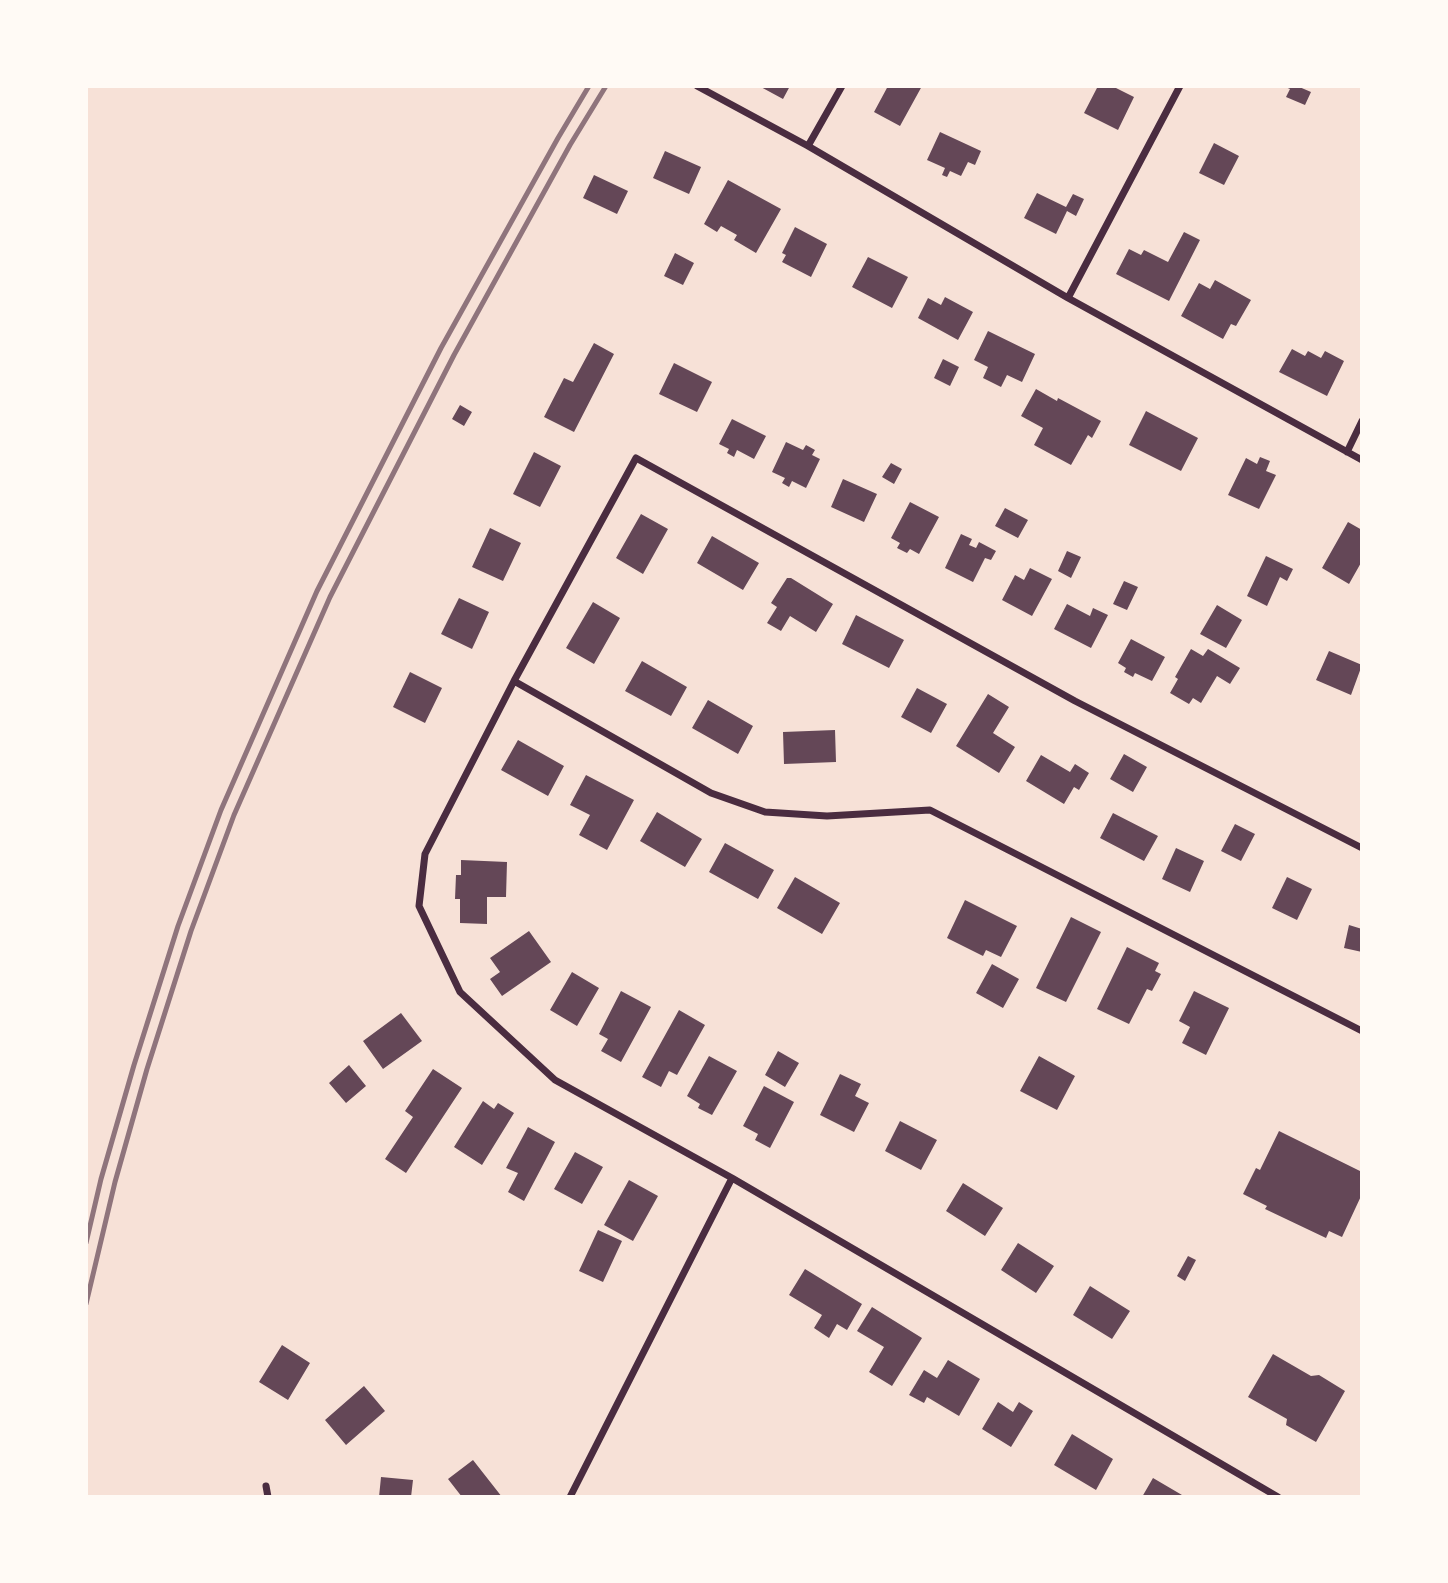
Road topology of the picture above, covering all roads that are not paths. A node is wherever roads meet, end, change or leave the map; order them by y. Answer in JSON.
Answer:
{"nodes":[{"id":1,"x":697,"y":86,"type":"edge"},
{"id":2,"x":842,"y":86,"type":"edge"},
{"id":3,"x":1180,"y":86,"type":"edge"},
{"id":4,"x":808,"y":146,"type":"junction"},
{"id":5,"x":1068,"y":298,"type":"junction"},
{"id":6,"x":1362,"y":421,"type":"edge"},
{"id":7,"x":1347,"y":452,"type":"junction"},
{"id":8,"x":1362,"y":460,"type":"edge"},
{"id":9,"x":514,"y":681,"type":"junction"},
{"id":10,"x":1362,"y":848,"type":"edge"},
{"id":11,"x":1362,"y":1031,"type":"edge"},
{"id":12,"x":732,"y":1178,"type":"junction"},
{"id":13,"x":266,"y":1486,"type":"dead end"},
{"id":14,"x":268,"y":1497,"type":"edge"},
{"id":15,"x":570,"y":1497,"type":"edge"},
{"id":16,"x":1278,"y":1497,"type":"edge"}],
"edges":[{"from":1,"to":4,"type":"street"},
{"from":2,"to":4,"type":"street"},
{"from":3,"to":5,"type":"street"},
{"from":4,"to":5,"type":"street"},
{"from":5,"to":7,"type":"street"},
{"from":6,"to":7,"type":"street"},
{"from":7,"to":8,"type":"street"},
{"from":9,"to":10,"type":"street"},
{"from":9,"to":11,"type":"street"},
{"from":9,"to":12,"type":"street"},
{"from":12,"to":15,"type":"street"},
{"from":12,"to":16,"type":"street"},
{"from":13,"to":14,"type":"street"}]}
